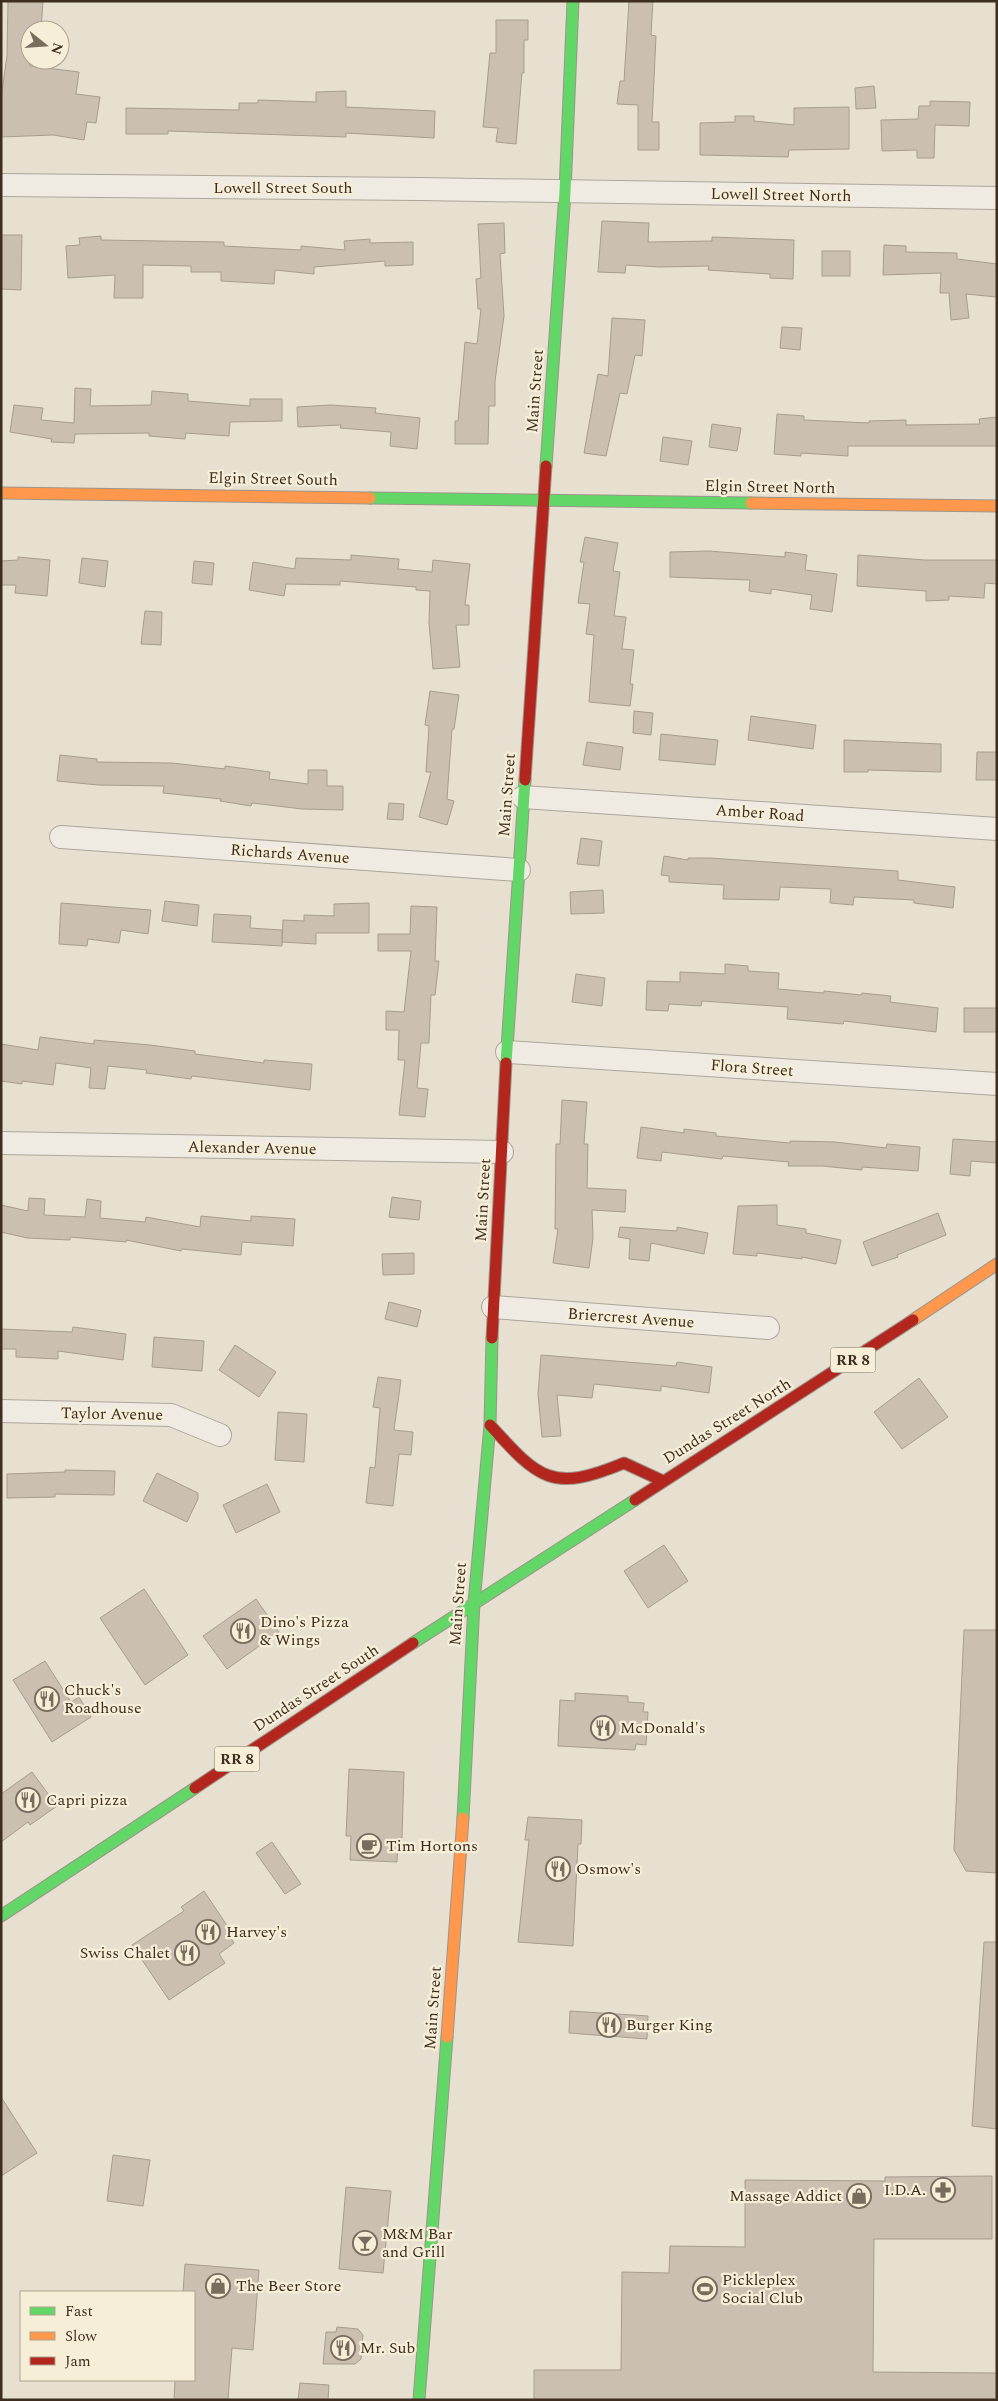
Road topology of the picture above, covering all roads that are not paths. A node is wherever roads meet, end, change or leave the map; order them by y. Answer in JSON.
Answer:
{"nodes":[{"id":1,"x":573,"y":1,"type":"edge"},
{"id":2,"x":1,"y":185,"type":"edge"},
{"id":3,"x":565,"y":192,"type":"junction"},
{"id":4,"x":997,"y":198,"type":"edge"},
{"id":5,"x":1,"y":492,"type":"edge"},
{"id":6,"x":544,"y":500,"type":"junction"},
{"id":7,"x":997,"y":506,"type":"edge"},
{"id":8,"x":523,"y":797,"type":"junction"},
{"id":9,"x":997,"y":829,"type":"edge"},
{"id":10,"x":61,"y":838,"type":"dead end"},
{"id":11,"x":519,"y":870,"type":"junction"},
{"id":12,"x":507,"y":1052,"type":"junction"},
{"id":13,"x":997,"y":1084,"type":"edge"},
{"id":14,"x":1,"y":1143,"type":"edge"},
{"id":15,"x":502,"y":1152,"type":"junction"},
{"id":16,"x":997,"y":1264,"type":"edge"},
{"id":17,"x":493,"y":1307,"type":"junction"},
{"id":18,"x":768,"y":1328,"type":"dead end"},
{"id":19,"x":1,"y":1411,"type":"edge"},
{"id":20,"x":490,"y":1425,"type":"junction"},
{"id":21,"x":220,"y":1435,"type":"dead end"},
{"id":22,"x":663,"y":1481,"type":"junction"},
{"id":23,"x":474,"y":1603,"type":"junction"},
{"id":24,"x":1,"y":1916,"type":"edge"},
{"id":25,"x":419,"y":2400,"type":"edge"}],
"edges":[{"from":1,"to":3,"type":"main road","name":"Main Street"},
{"from":2,"to":3,"type":"street","name":"Lowell Street South"},
{"from":3,"to":4,"type":"street","name":"Lowell Street North"},
{"from":3,"to":6,"type":"main road","name":"Main Street"},
{"from":5,"to":6,"type":"main road","name":"Elgin Street South"},
{"from":6,"to":7,"type":"main road","name":"Elgin Street North"},
{"from":6,"to":8,"type":"main road","name":"Main Street"},
{"from":8,"to":9,"type":"street","name":"Amber Road"},
{"from":8,"to":11,"type":"main road","name":"Main Street"},
{"from":10,"to":11,"type":"street","name":"Richards Avenue"},
{"from":11,"to":12,"type":"main road","name":"Main Street"},
{"from":12,"to":13,"type":"street","name":"Flora Street"},
{"from":12,"to":15,"type":"main road","name":"Main Street"},
{"from":14,"to":15,"type":"street","name":"Alexander Avenue"},
{"from":15,"to":17,"type":"main road","name":"Main Street"},
{"from":16,"to":22,"type":"main road","name":"Dundas Street North","number":"RR 8"},
{"from":17,"to":18,"type":"street","name":"Briercrest Avenue"},
{"from":17,"to":20,"type":"main road","name":"Main Street"},
{"from":19,"to":21,"type":"street","name":"Taylor Avenue"},
{"from":20,"to":22,"type":"main road"},
{"from":20,"to":23,"type":"main road","name":"Main Street"},
{"from":22,"to":23,"type":"main road","name":"Dundas Street North","number":"RR 8"},
{"from":23,"to":24,"type":"main road","name":"Dundas Street South","number":"RR 8"},
{"from":23,"to":25,"type":"main road","name":"Main Street"}]}
